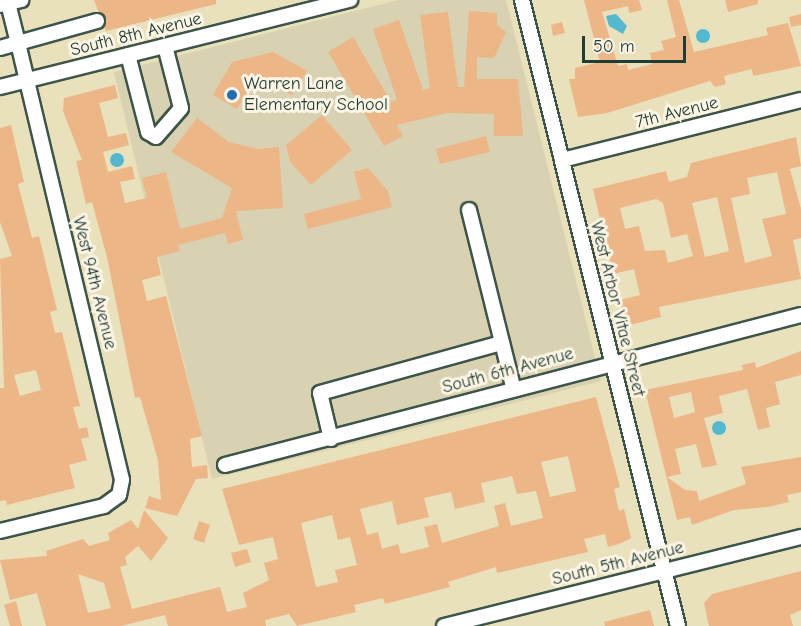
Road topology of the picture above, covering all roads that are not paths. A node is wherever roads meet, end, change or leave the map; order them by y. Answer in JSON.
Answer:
{"nodes":[{"id":1,"x":350,"y":0,"type":"edge"},
{"id":2,"x":522,"y":0,"type":"edge"},
{"id":3,"x":10,"y":3,"type":"edge"},
{"id":4,"x":96,"y":21,"type":"dead end"},
{"id":5,"x":18,"y":43,"type":"junction"},
{"id":6,"x":165,"y":46,"type":"junction"},
{"id":7,"x":0,"y":48,"type":"edge"},
{"id":8,"x":128,"y":55,"type":"junction"},
{"id":9,"x":25,"y":81,"type":"junction"},
{"id":10,"x":0,"y":87,"type":"edge"},
{"id":11,"x":801,"y":100,"type":"edge"},
{"id":12,"x":562,"y":160,"type":"junction"},
{"id":13,"x":469,"y":210,"type":"dead end"},
{"id":14,"x":801,"y":315,"type":"edge"},
{"id":15,"x":502,"y":343,"type":"junction"},
{"id":16,"x":612,"y":363,"type":"junction"},
{"id":17,"x":513,"y":386,"type":"junction"},
{"id":18,"x":331,"y":439,"type":"junction"},
{"id":19,"x":225,"y":465,"type":"dead end"},
{"id":20,"x":0,"y":531,"type":"edge"},
{"id":21,"x":801,"y":537,"type":"edge"},
{"id":22,"x":664,"y":571,"type":"junction"},
{"id":23,"x":444,"y":626,"type":"edge"},
{"id":24,"x":678,"y":626,"type":"edge"}],
"edges":[{"from":1,"to":6,"type":"street","name":"South 8th Avenue"},
{"from":2,"to":12,"type":"street","name":"West Arbor Vitae Street"},
{"from":3,"to":5,"type":"street","name":"West 94th Avenue"},
{"from":4,"to":5,"type":"street"},
{"from":5,"to":7,"type":"street"},
{"from":5,"to":9,"type":"street","name":"West 94th Avenue"},
{"from":6,"to":8,"type":"street","name":"South 8th Avenue"},
{"from":6,"to":8,"type":"street"},
{"from":8,"to":9,"type":"street","name":"South 8th Avenue"},
{"from":9,"to":10,"type":"street","name":"South 8th Avenue"},
{"from":9,"to":20,"type":"street","name":"West 94th Avenue"},
{"from":11,"to":12,"type":"street","name":"7th Avenue"},
{"from":12,"to":16,"type":"street","name":"West Arbor Vitae Street"},
{"from":13,"to":15,"type":"street"},
{"from":14,"to":16,"type":"street","name":"South 6th Avenue"},
{"from":15,"to":17,"type":"street"},
{"from":15,"to":18,"type":"street"},
{"from":16,"to":17,"type":"street","name":"South 6th Avenue"},
{"from":16,"to":22,"type":"street","name":"West Arbor Vitae Street"},
{"from":17,"to":18,"type":"street","name":"South 6th Avenue"},
{"from":18,"to":19,"type":"street","name":"South 6th Avenue"},
{"from":21,"to":22,"type":"street","name":"South 5th Avenue"},
{"from":22,"to":23,"type":"street","name":"South 5th Avenue"},
{"from":22,"to":24,"type":"street","name":"West Arbor Vitae Street"}]}
